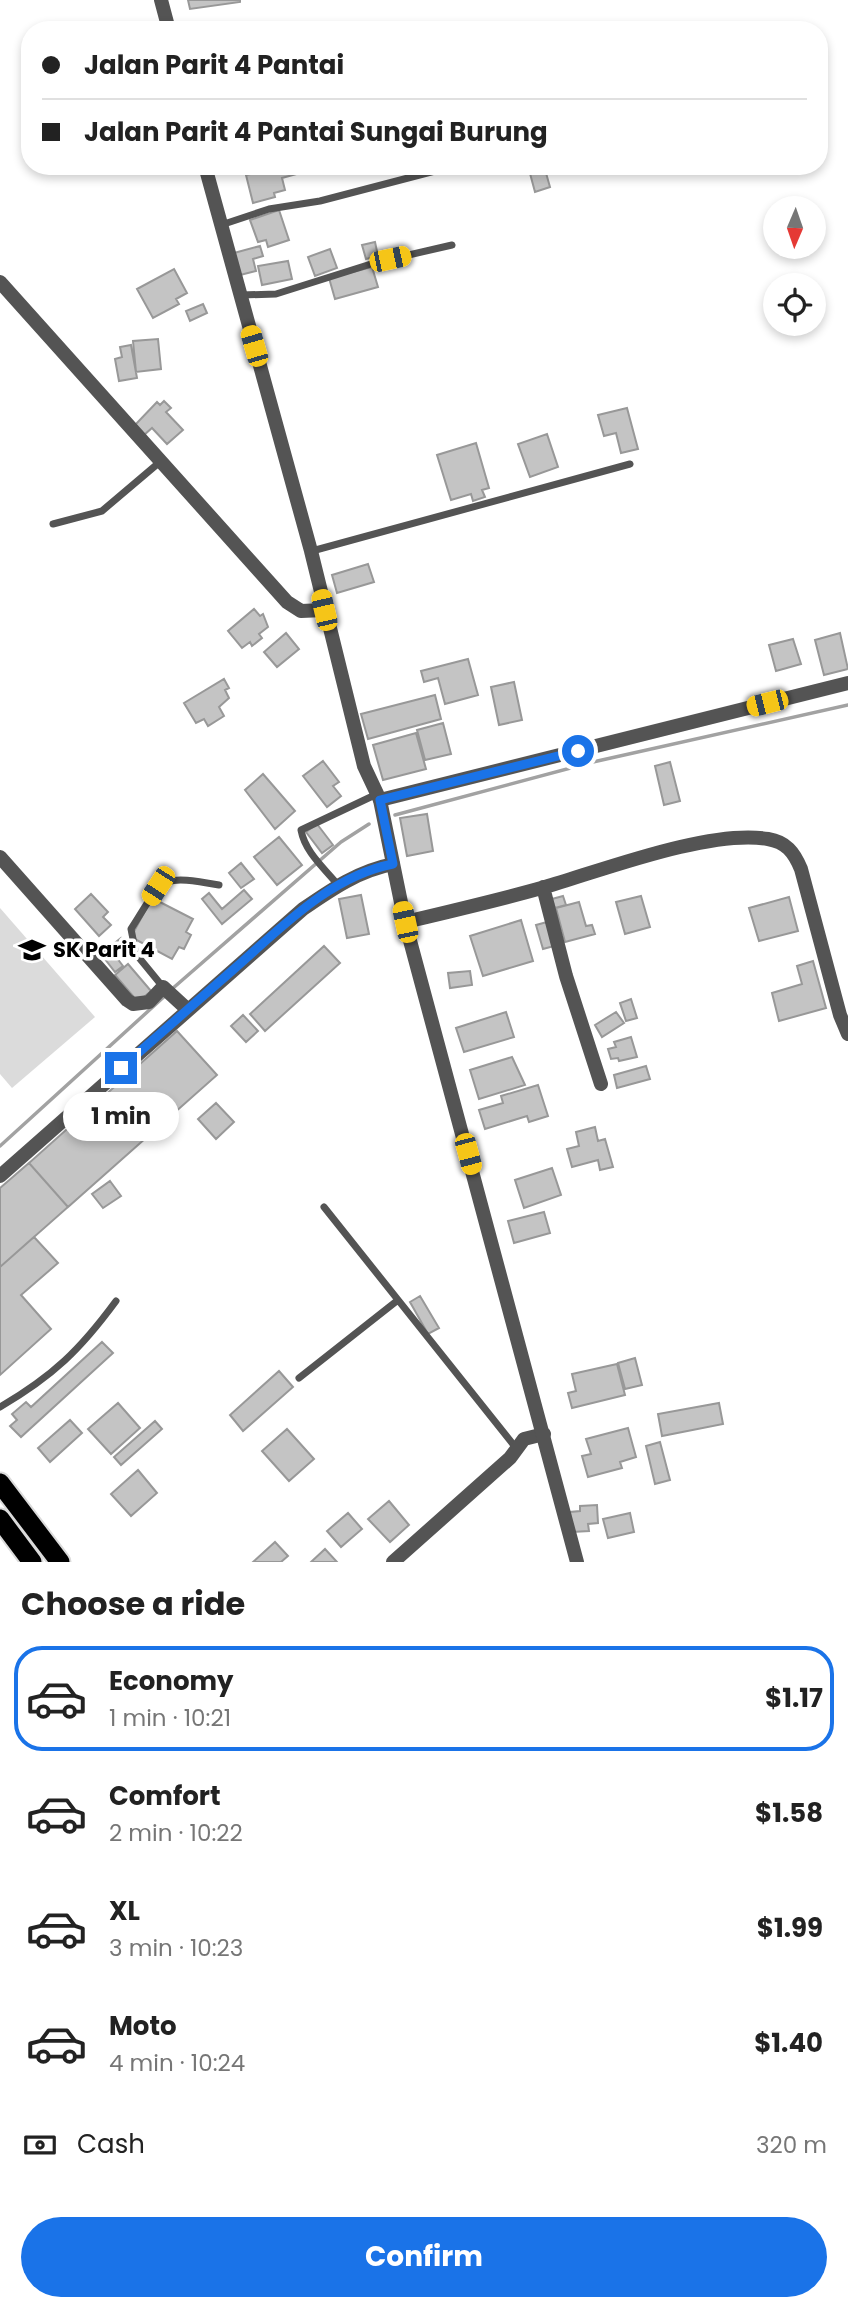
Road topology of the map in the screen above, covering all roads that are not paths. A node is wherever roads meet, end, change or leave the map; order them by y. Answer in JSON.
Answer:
{"nodes":[{"id":1,"x":161,"y":0,"type":"edge"},
{"id":2,"x":167,"y":21,"type":"edge"},
{"id":3,"x":207,"y":175,"type":"edge"},
{"id":4,"x":420,"y":175,"type":"edge"},
{"id":5,"x":220,"y":225,"type":"junction"},
{"id":6,"x":452,"y":245,"type":"dead end"},
{"id":7,"x":0,"y":282,"type":"edge"},
{"id":8,"x":240,"y":295,"type":"junction"},
{"id":9,"x":161,"y":461,"type":"junction"},
{"id":10,"x":630,"y":464,"type":"dead end"},
{"id":11,"x":53,"y":524,"type":"dead end"},
{"id":12,"x":311,"y":551,"type":"junction"},
{"id":13,"x":324,"y":610,"type":"junction"},
{"id":14,"x":848,"y":683,"type":"edge"},
{"id":15,"x":379,"y":797,"type":"junction"},
{"id":16,"x":0,"y":857,"type":"edge"},
{"id":17,"x":393,"y":864,"type":"junction"},
{"id":18,"x":219,"y":885,"type":"dead end"},
{"id":19,"x":338,"y":885,"type":"junction"},
{"id":20,"x":543,"y":887,"type":"junction"},
{"id":21,"x":405,"y":922,"type":"junction"},
{"id":22,"x":168,"y":992,"type":"junction"},
{"id":23,"x":188,"y":1010,"type":"junction"},
{"id":24,"x":848,"y":1034,"type":"edge"},
{"id":25,"x":601,"y":1084,"type":"dead end"},
{"id":26,"x":0,"y":1176,"type":"edge"},
{"id":27,"x":324,"y":1207,"type":"dead end"},
{"id":28,"x":398,"y":1300,"type":"junction"},
{"id":29,"x":116,"y":1301,"type":"dead end"},
{"id":30,"x":299,"y":1378,"type":"dead end"},
{"id":31,"x":0,"y":1407,"type":"edge"},
{"id":32,"x":544,"y":1434,"type":"junction"},
{"id":33,"x":516,"y":1448,"type":"junction"},
{"id":34,"x":0,"y":1483,"type":"edge"},
{"id":35,"x":0,"y":1519,"type":"edge"},
{"id":36,"x":32,"y":1562,"type":"edge"},
{"id":37,"x":60,"y":1562,"type":"edge"},
{"id":38,"x":393,"y":1562,"type":"edge"},
{"id":39,"x":577,"y":1562,"type":"edge"}],
"edges":[{"from":1,"to":2,"type":"street"},
{"from":3,"to":5,"type":"street"},
{"from":4,"to":5,"type":"lane"},
{"from":5,"to":8,"type":"street"},
{"from":6,"to":8,"type":"lane"},
{"from":7,"to":9,"type":"street"},
{"from":8,"to":12,"type":"street"},
{"from":9,"to":11,"type":"lane"},
{"from":9,"to":13,"type":"street"},
{"from":10,"to":12,"type":"lane"},
{"from":12,"to":13,"type":"street"},
{"from":13,"to":15,"type":"street"},
{"from":14,"to":15,"type":"street"},
{"from":15,"to":17,"type":"street"},
{"from":15,"to":19,"type":"lane"},
{"from":16,"to":22,"type":"street"},
{"from":17,"to":19,"type":"street"},
{"from":17,"to":21,"type":"street"},
{"from":18,"to":22,"type":"lane"},
{"from":19,"to":23,"type":"street"},
{"from":20,"to":21,"type":"street"},
{"from":20,"to":24,"type":"street"},
{"from":20,"to":25,"type":"street"},
{"from":21,"to":32,"type":"street"},
{"from":22,"to":23,"type":"street"},
{"from":23,"to":26,"type":"street"},
{"from":27,"to":28,"type":"lane"},
{"from":28,"to":30,"type":"lane"},
{"from":28,"to":33,"type":"lane"},
{"from":29,"to":31,"type":"lane"},
{"from":32,"to":33,"type":"street"},
{"from":32,"to":39,"type":"street"},
{"from":33,"to":38,"type":"street"},
{"from":34,"to":37,"type":"highway"},
{"from":35,"to":36,"type":"highway"}]}
